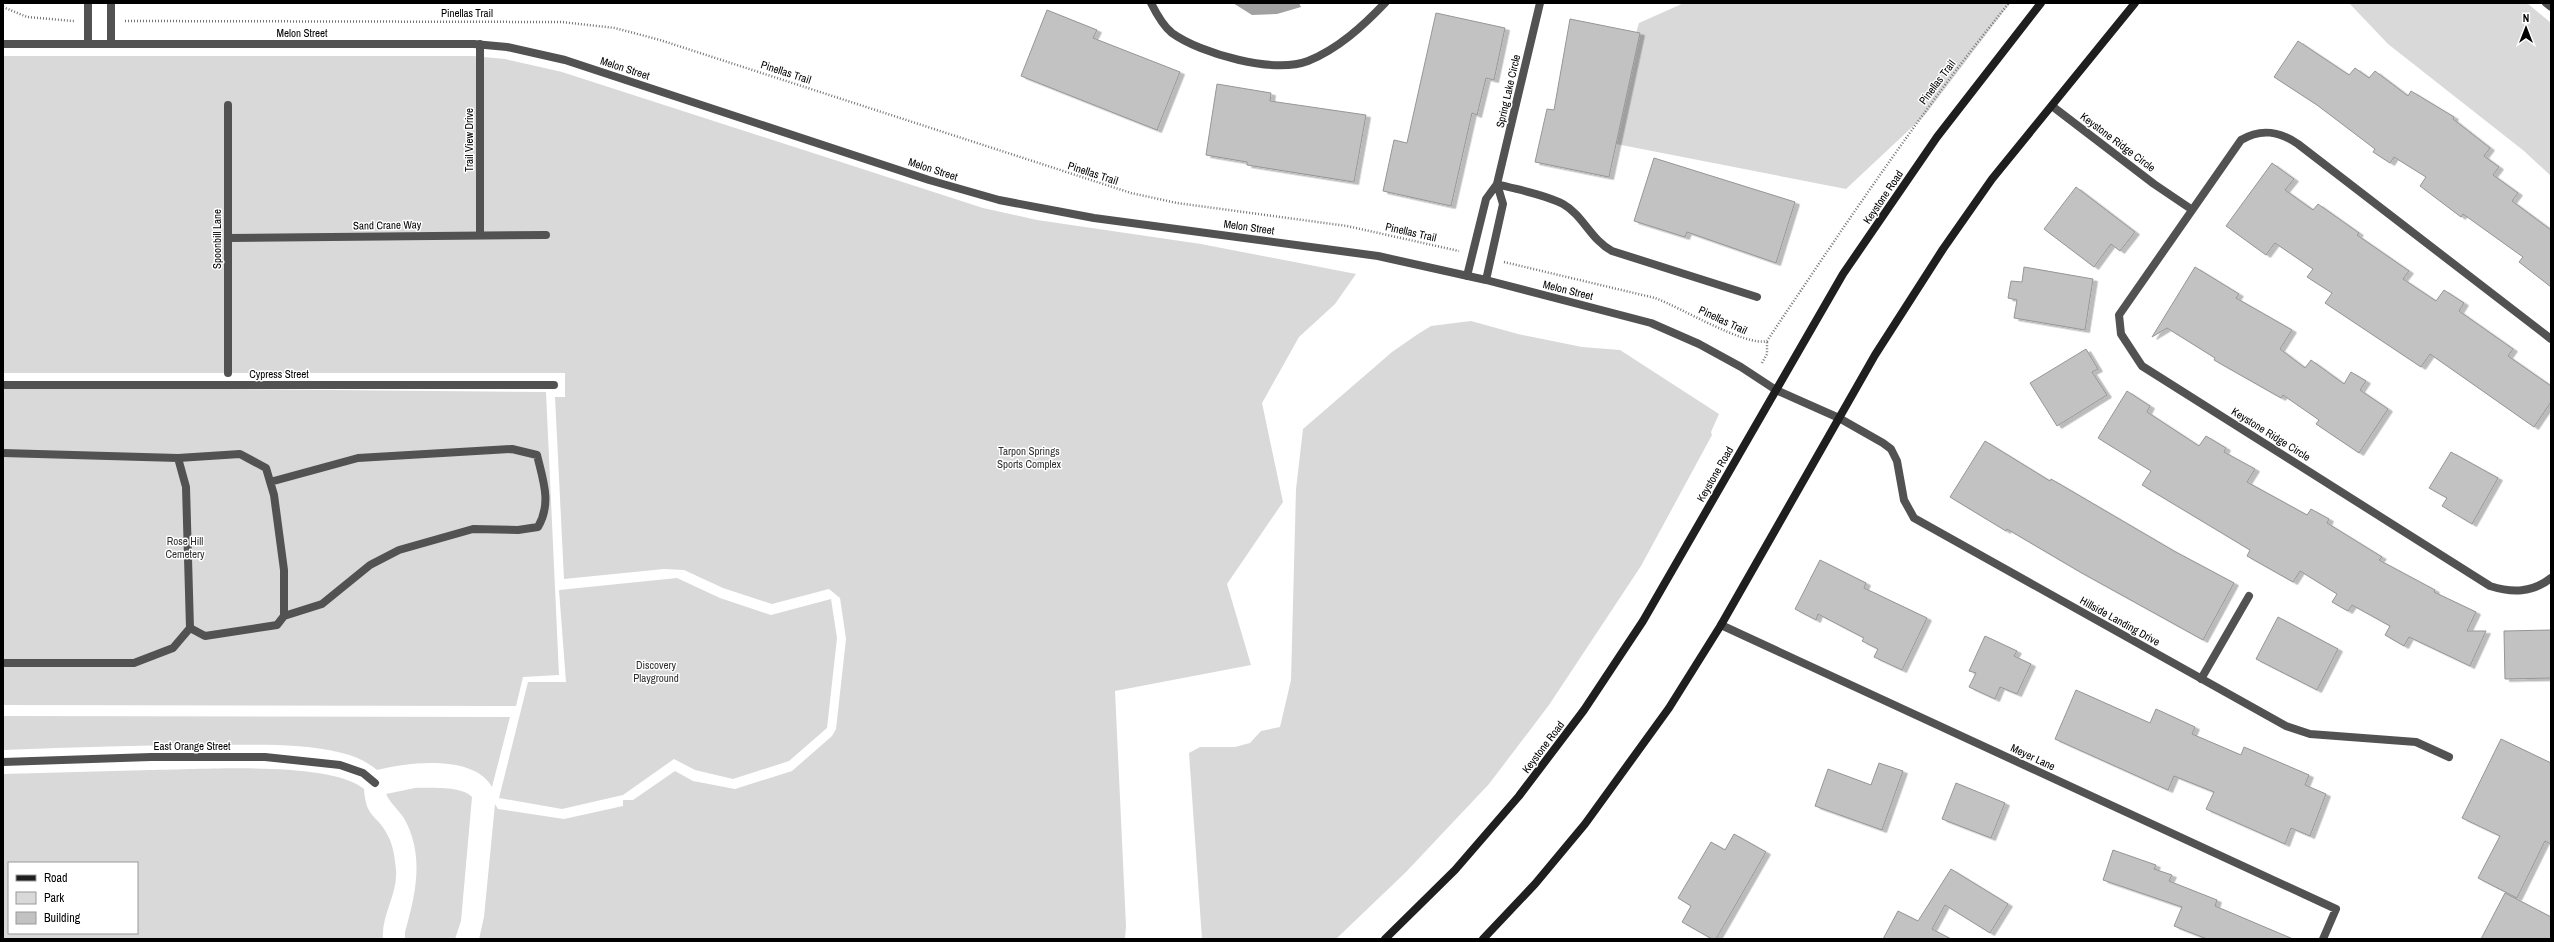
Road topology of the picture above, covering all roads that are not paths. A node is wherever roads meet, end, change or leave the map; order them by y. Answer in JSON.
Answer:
{"nodes":[{"id":1,"x":88,"y":3,"type":"edge"},
{"id":2,"x":111,"y":3,"type":"edge"},
{"id":3,"x":1151,"y":3,"type":"edge"},
{"id":4,"x":1385,"y":3,"type":"edge"},
{"id":5,"x":1540,"y":3,"type":"edge"},
{"id":6,"x":2041,"y":3,"type":"edge"},
{"id":7,"x":2135,"y":3,"type":"edge"},
{"id":8,"x":2546,"y":3,"type":"edge"},
{"id":9,"x":2551,"y":7,"type":"edge"},
{"id":10,"x":3,"y":44,"type":"edge"},
{"id":11,"x":88,"y":44,"type":"junction"},
{"id":12,"x":111,"y":44,"type":"junction"},
{"id":13,"x":480,"y":44,"type":"junction"},
{"id":14,"x":228,"y":105,"type":"dead end"},
{"id":15,"x":2052,"y":106,"type":"junction"},
{"id":16,"x":1497,"y":184,"type":"junction"},
{"id":17,"x":2191,"y":209,"type":"junction"},
{"id":18,"x":480,"y":235,"type":"junction"},
{"id":19,"x":546,"y":236,"type":"dead end"},
{"id":20,"x":228,"y":238,"type":"junction"},
{"id":21,"x":1467,"y":276,"type":"junction"},
{"id":22,"x":1486,"y":280,"type":"junction"},
{"id":23,"x":1757,"y":297,"type":"dead end"},
{"id":24,"x":2551,"y":339,"type":"edge"},
{"id":25,"x":228,"y":373,"type":"dead end"},
{"id":26,"x":3,"y":385,"type":"edge"},
{"id":27,"x":554,"y":385,"type":"dead end"},
{"id":28,"x":1776,"y":390,"type":"junction"},
{"id":29,"x":1838,"y":418,"type":"junction"},
{"id":30,"x":3,"y":453,"type":"edge"},
{"id":31,"x":178,"y":458,"type":"junction"},
{"id":32,"x":270,"y":482,"type":"junction"},
{"id":33,"x":2551,"y":578,"type":"edge"},
{"id":34,"x":2249,"y":596,"type":"dead end"},
{"id":35,"x":284,"y":616,"type":"junction"},
{"id":36,"x":1721,"y":625,"type":"junction"},
{"id":37,"x":190,"y":628,"type":"junction"},
{"id":38,"x":3,"y":663,"type":"edge"},
{"id":39,"x":2201,"y":679,"type":"junction"},
{"id":40,"x":2449,"y":757,"type":"dead end"},
{"id":41,"x":3,"y":762,"type":"edge"},
{"id":42,"x":374,"y":783,"type":"dead end"},
{"id":43,"x":1385,"y":939,"type":"edge"},
{"id":44,"x":1483,"y":939,"type":"edge"},
{"id":45,"x":2322,"y":939,"type":"edge"}],
"edges":[{"from":1,"to":11,"type":"street"},
{"from":2,"to":12,"type":"street"},
{"from":3,"to":4,"type":"street"},
{"from":5,"to":16,"type":"street","name":"Spring Lake Circle"},
{"from":6,"to":28,"type":"main road","name":"Keystone Road"},
{"from":7,"to":15,"type":"main road"},
{"from":8,"to":9,"type":"street"},
{"from":10,"to":11,"type":"street","name":"Melon Street"},
{"from":11,"to":12,"type":"street","name":"Melon Street"},
{"from":12,"to":13,"type":"street","name":"Melon Street"},
{"from":13,"to":18,"type":"street","name":"Trail View Drive"},
{"from":13,"to":21,"type":"street","name":"Melon Street"},
{"from":14,"to":20,"type":"street","name":"Spoonbill Lane"},
{"from":15,"to":17,"type":"street","name":"Keystone Ridge Circle"},
{"from":15,"to":29,"type":"main road"},
{"from":16,"to":21,"type":"street","name":"Spring Lake Circle"},
{"from":16,"to":22,"type":"street"},
{"from":16,"to":23,"type":"street"},
{"from":17,"to":24,"type":"street","name":"Keystone Ridge Circle"},
{"from":17,"to":33,"type":"street","name":"Keystone Ridge Circle"},
{"from":18,"to":19,"type":"street","name":"Sand Crane Way"},
{"from":18,"to":20,"type":"street","name":"Sand Crane Way"},
{"from":20,"to":25,"type":"street","name":"Spoonbill Lane"},
{"from":21,"to":22,"type":"street","name":"Melon Street"},
{"from":22,"to":28,"type":"street","name":"Melon Street"},
{"from":26,"to":27,"type":"street","name":"Cypress Street"},
{"from":28,"to":29,"type":"street","name":"Melon Street"},
{"from":28,"to":43,"type":"main road","name":"Keystone Road"},
{"from":29,"to":36,"type":"main road"},
{"from":29,"to":39,"type":"street","name":"Hillside Landing Drive"},
{"from":30,"to":31,"type":"street"},
{"from":31,"to":32,"type":"street"},
{"from":31,"to":37,"type":"street"},
{"from":32,"to":35,"type":"street"},
{"from":32,"to":35,"type":"street"},
{"from":34,"to":39,"type":"street"},
{"from":35,"to":37,"type":"street"},
{"from":36,"to":44,"type":"main road"},
{"from":36,"to":45,"type":"street","name":"Meyer Lane"},
{"from":37,"to":38,"type":"street"},
{"from":39,"to":40,"type":"street","name":"Hillside Landing Drive"},
{"from":41,"to":42,"type":"street","name":"East Orange Street"}]}
